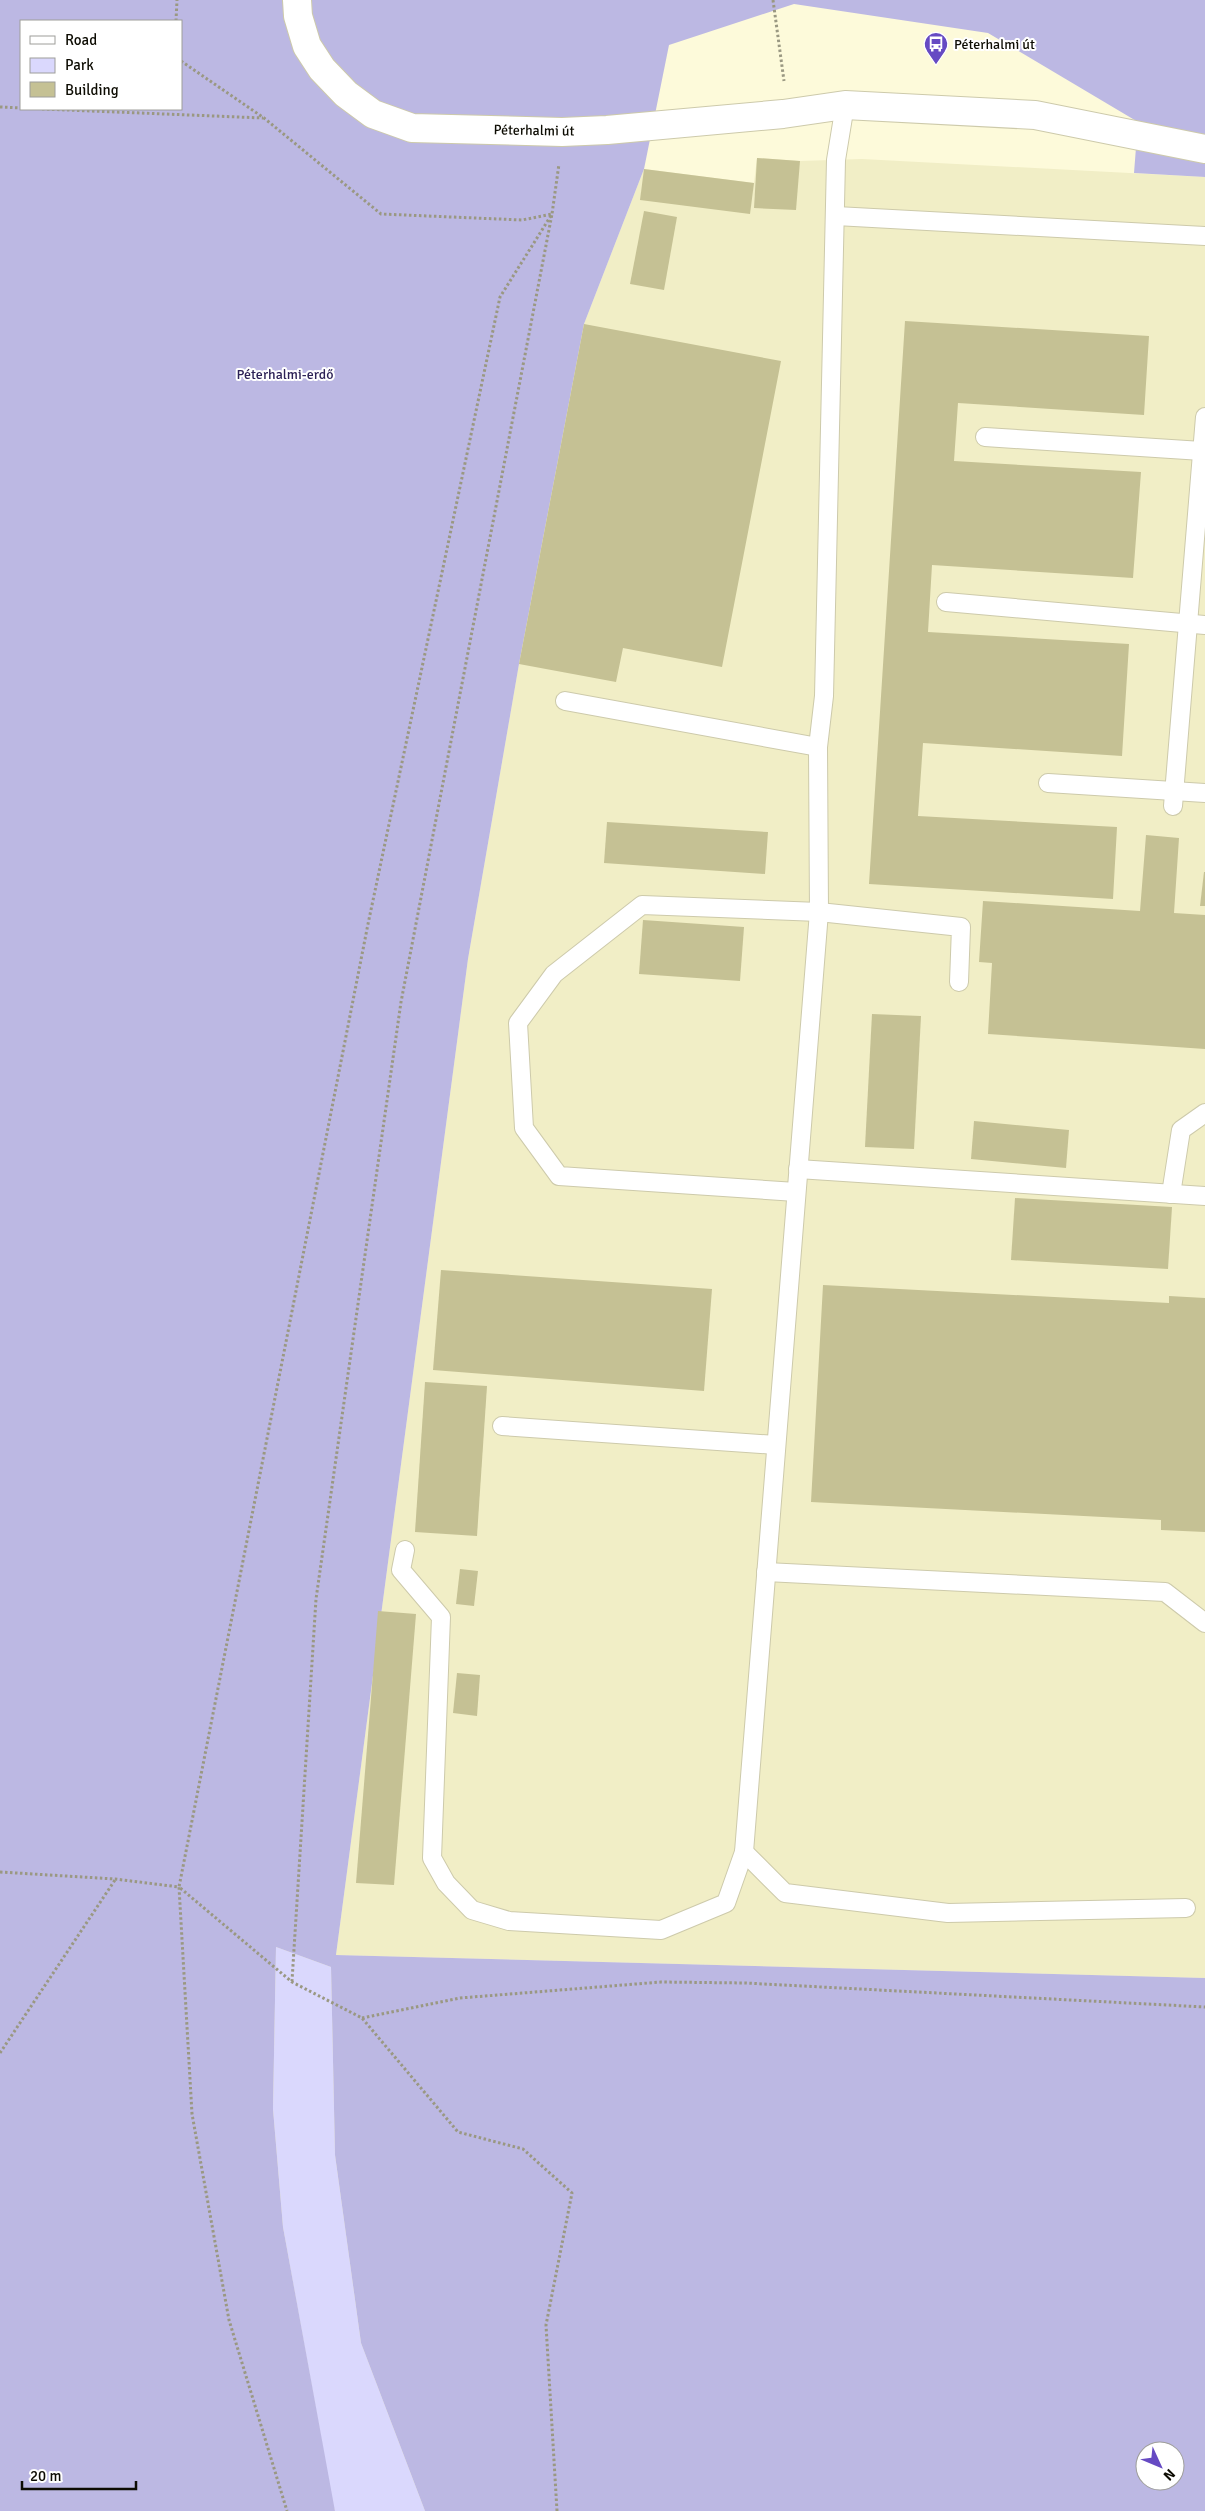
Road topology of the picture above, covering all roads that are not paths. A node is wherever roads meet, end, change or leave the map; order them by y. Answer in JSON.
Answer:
{"nodes":[{"id":1,"x":297,"y":0,"type":"edge"},
{"id":2,"x":845,"y":105,"type":"junction"},
{"id":3,"x":1205,"y":149,"type":"edge"},
{"id":4,"x":836,"y":216,"type":"junction"},
{"id":5,"x":1205,"y":236,"type":"edge"},
{"id":6,"x":1205,"y":417,"type":"edge"},
{"id":7,"x":985,"y":436,"type":"dead end"},
{"id":8,"x":1203,"y":461,"type":"edge"},
{"id":9,"x":946,"y":602,"type":"dead end"},
{"id":10,"x":1196,"y":624,"type":"edge"},
{"id":11,"x":564,"y":701,"type":"dead end"},
{"id":12,"x":818,"y":747,"type":"junction"},
{"id":13,"x":1048,"y":783,"type":"dead end"},
{"id":14,"x":1205,"y":793,"type":"edge"},
{"id":15,"x":1173,"y":799,"type":"junction"},
{"id":16,"x":819,"y":912,"type":"junction"},
{"id":17,"x":959,"y":982,"type":"dead end"},
{"id":18,"x":1205,"y":1113,"type":"edge"},
{"id":19,"x":798,"y":1170,"type":"junction"},
{"id":20,"x":796,"y":1192,"type":"junction"},
{"id":21,"x":1171,"y":1194,"type":"junction"},
{"id":22,"x":1205,"y":1196,"type":"edge"},
{"id":23,"x":502,"y":1426,"type":"dead end"},
{"id":24,"x":776,"y":1445,"type":"junction"},
{"id":25,"x":405,"y":1550,"type":"dead end"},
{"id":26,"x":766,"y":1572,"type":"junction"},
{"id":27,"x":1205,"y":1622,"type":"edge"},
{"id":28,"x":744,"y":1852,"type":"junction"},
{"id":29,"x":1186,"y":1908,"type":"dead end"}],
"edges":[{"from":1,"to":2,"type":"street","name":"Péterhalmi út"},
{"from":2,"to":3,"type":"street","name":"Péterhalmi út"},
{"from":2,"to":4,"type":"lane"},
{"from":4,"to":5,"type":"lane"},
{"from":4,"to":12,"type":"lane"},
{"from":6,"to":8,"type":"lane"},
{"from":7,"to":8,"type":"lane"},
{"from":8,"to":10,"type":"lane"},
{"from":9,"to":10,"type":"lane"},
{"from":10,"to":15,"type":"lane"},
{"from":11,"to":12,"type":"lane"},
{"from":12,"to":16,"type":"lane"},
{"from":13,"to":15,"type":"lane"},
{"from":14,"to":15,"type":"lane"},
{"from":16,"to":17,"type":"lane"},
{"from":16,"to":19,"type":"lane"},
{"from":16,"to":20,"type":"lane"},
{"from":18,"to":21,"type":"lane"},
{"from":19,"to":20,"type":"lane"},
{"from":19,"to":21,"type":"lane"},
{"from":20,"to":24,"type":"lane"},
{"from":21,"to":22,"type":"lane"},
{"from":23,"to":24,"type":"lane"},
{"from":24,"to":26,"type":"lane"},
{"from":25,"to":28,"type":"lane"},
{"from":26,"to":27,"type":"lane"},
{"from":26,"to":28,"type":"lane"},
{"from":28,"to":29,"type":"lane"}]}
